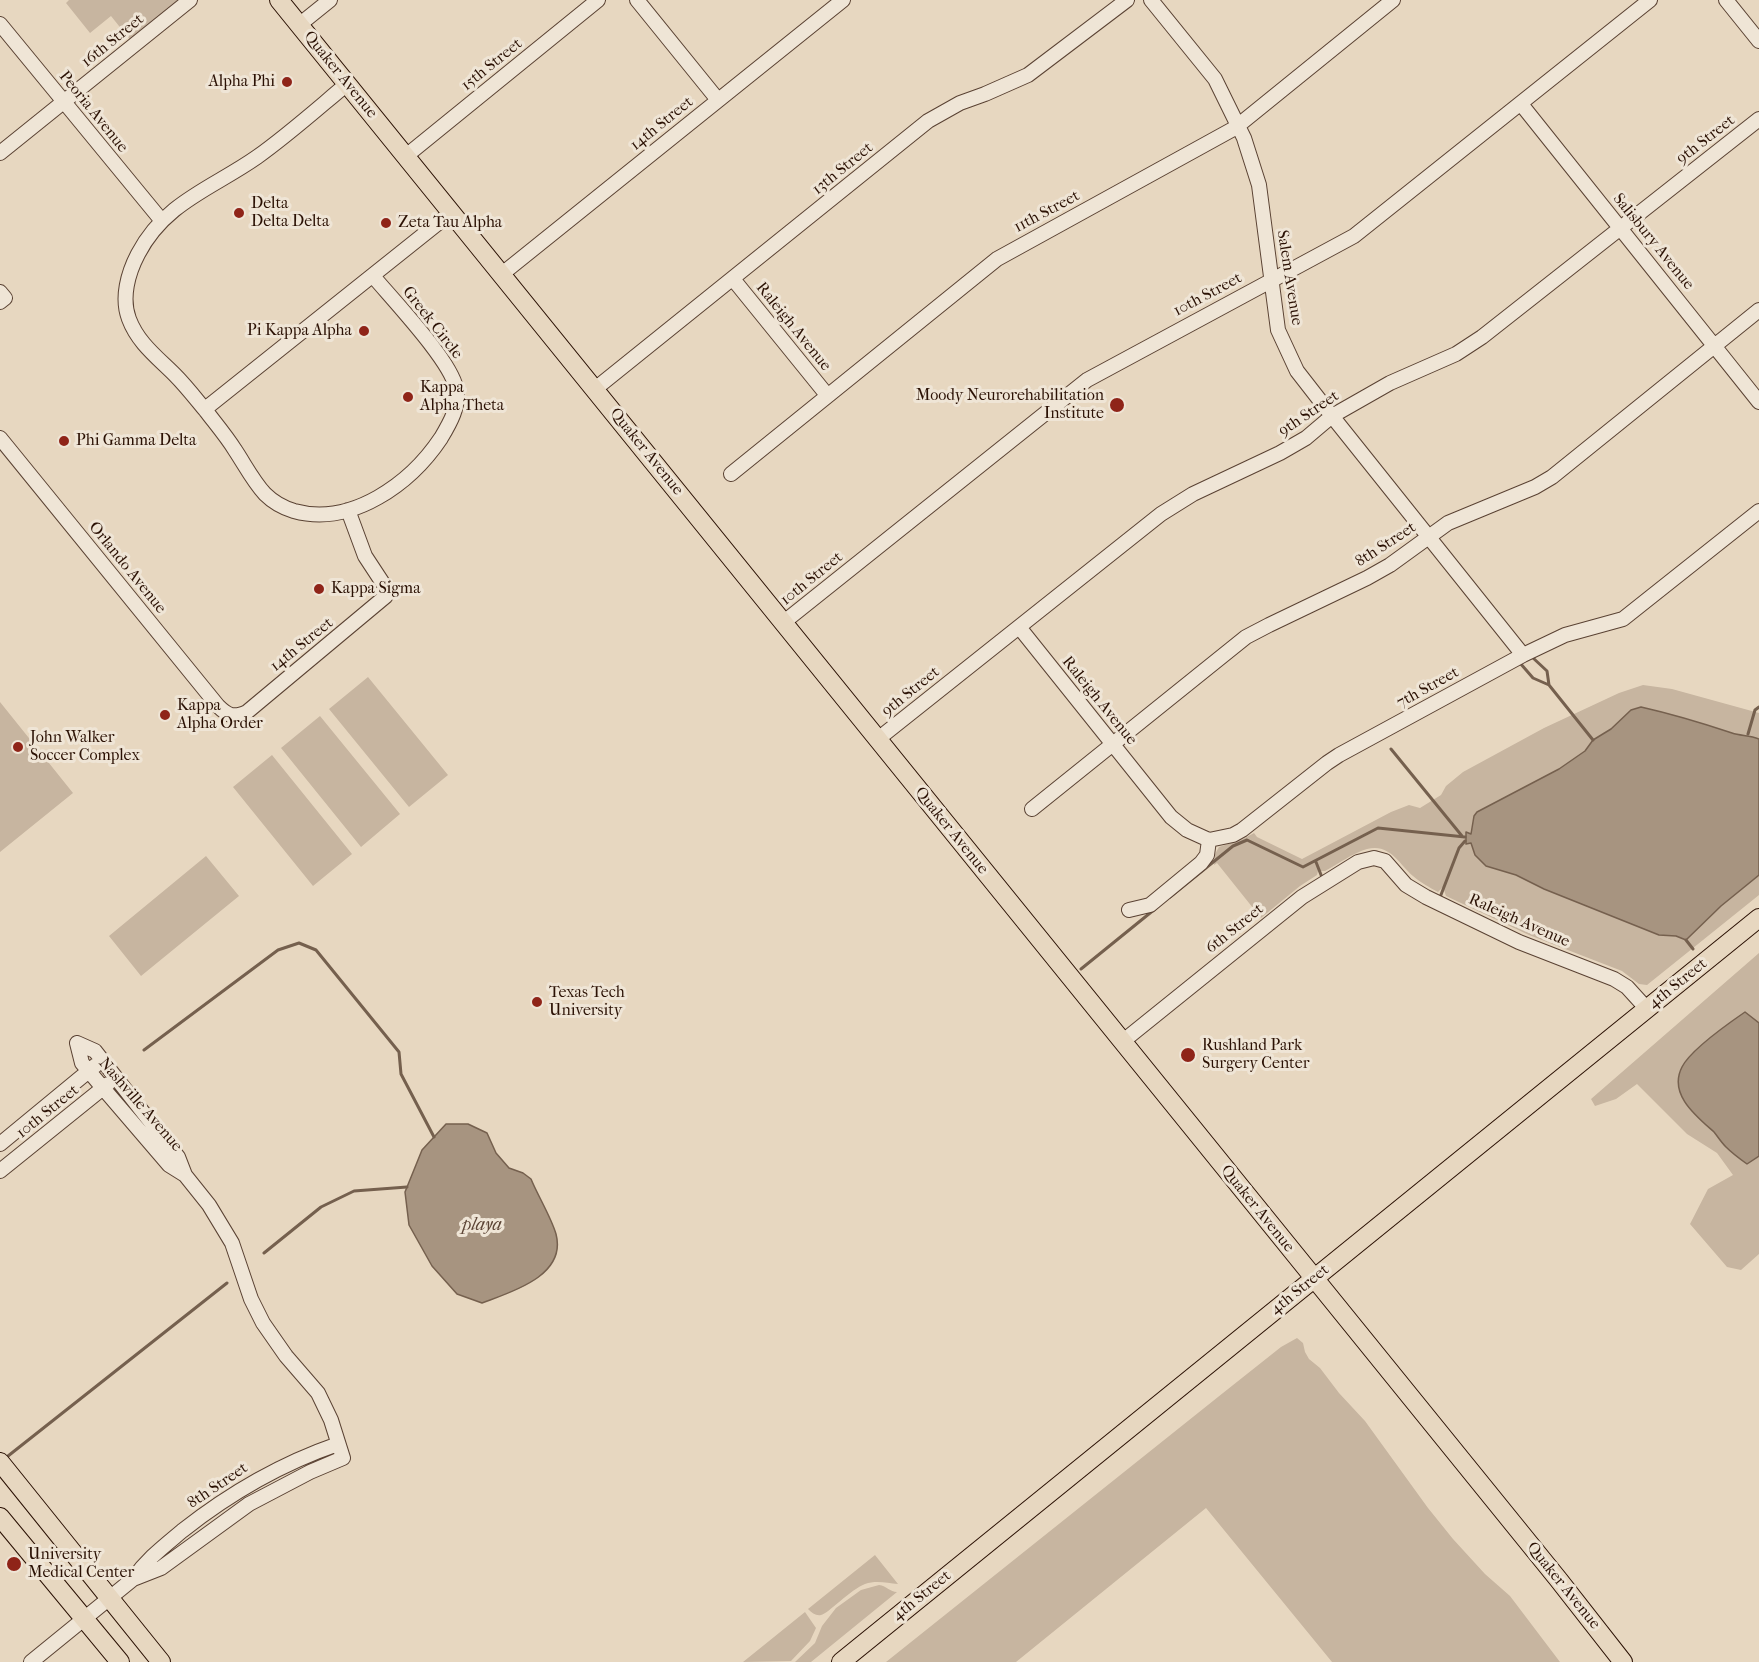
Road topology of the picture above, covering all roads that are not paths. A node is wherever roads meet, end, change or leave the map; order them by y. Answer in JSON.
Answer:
{"nodes":[{"id":1,"x":190,"y":0,"type":"edge"},
{"id":2,"x":279,"y":0,"type":"edge"},
{"id":3,"x":330,"y":0,"type":"edge"},
{"id":4,"x":598,"y":0,"type":"edge"},
{"id":5,"x":637,"y":0,"type":"edge"},
{"id":6,"x":843,"y":0,"type":"edge"},
{"id":7,"x":1127,"y":0,"type":"edge"},
{"id":8,"x":1151,"y":0,"type":"edge"},
{"id":9,"x":1393,"y":0,"type":"edge"},
{"id":10,"x":1650,"y":0,"type":"edge"},
{"id":11,"x":1726,"y":0,"type":"edge"},
{"id":12,"x":0,"y":24,"type":"edge"},
{"id":13,"x":299,"y":25,"type":"junction"},
{"id":14,"x":1759,"y":41,"type":"edge"},
{"id":15,"x":347,"y":84,"type":"junction"},
{"id":16,"x":718,"y":100,"type":"junction"},
{"id":17,"x":63,"y":102,"type":"junction"},
{"id":18,"x":1521,"y":104,"type":"junction"},
{"id":19,"x":1759,"y":118,"type":"edge"},
{"id":20,"x":1238,"y":126,"type":"junction"},
{"id":21,"x":0,"y":153,"type":"edge"},
{"id":22,"x":406,"y":156,"type":"junction"},
{"id":23,"x":452,"y":212,"type":"junction"},
{"id":24,"x":162,"y":222,"type":"junction"},
{"id":25,"x":1620,"y":228,"type":"junction"},
{"id":26,"x":502,"y":274,"type":"junction"},
{"id":27,"x":373,"y":276,"type":"junction"},
{"id":28,"x":733,"y":279,"type":"junction"},
{"id":29,"x":1271,"y":281,"type":"junction"},
{"id":30,"x":1759,"y":310,"type":"edge"},
{"id":31,"x":1714,"y":346,"type":"junction"},
{"id":32,"x":595,"y":389,"type":"junction"},
{"id":33,"x":828,"y":395,"type":"junction"},
{"id":34,"x":1759,"y":402,"type":"edge"},
{"id":35,"x":205,"y":410,"type":"junction"},
{"id":36,"x":1332,"y":416,"type":"junction"},
{"id":37,"x":0,"y":438,"type":"edge"},
{"id":38,"x":731,"y":474,"type":"dead end"},
{"id":39,"x":348,"y":510,"type":"junction"},
{"id":40,"x":1759,"y":511,"type":"edge"},
{"id":41,"x":1428,"y":537,"type":"junction"},
{"id":42,"x":784,"y":622,"type":"junction"},
{"id":43,"x":1018,"y":627,"type":"junction"},
{"id":44,"x":1523,"y":655,"type":"junction"},
{"id":45,"x":231,"y":716,"type":"joint"},
{"id":46,"x":878,"y":739,"type":"junction"},
{"id":47,"x":1112,"y":744,"type":"junction"},
{"id":48,"x":1032,"y":809,"type":"dead end"},
{"id":49,"x":1209,"y":840,"type":"junction"},
{"id":50,"x":1379,"y":860,"type":"joint"},
{"id":51,"x":1129,"y":910,"type":"dead end"},
{"id":52,"x":1759,"y":918,"type":"edge"},
{"id":53,"x":1647,"y":1009,"type":"junction"},
{"id":54,"x":1122,"y":1042,"type":"junction"},
{"id":55,"x":102,"y":1060,"type":"junction"},
{"id":56,"x":89,"y":1071,"type":"junction"},
{"id":57,"x":116,"y":1078,"type":"junction"},
{"id":58,"x":103,"y":1088,"type":"junction"},
{"id":59,"x":0,"y":1144,"type":"edge"},
{"id":60,"x":0,"y":1171,"type":"edge"},
{"id":61,"x":185,"y":1175,"type":"junction"},
{"id":62,"x":1314,"y":1279,"type":"junction"},
{"id":63,"x":338,"y":1444,"type":"junction"},
{"id":64,"x":343,"y":1458,"type":"joint"},
{"id":65,"x":0,"y":1462,"type":"edge"},
{"id":66,"x":0,"y":1517,"type":"edge"},
{"id":67,"x":133,"y":1579,"type":"junction"},
{"id":68,"x":110,"y":1599,"type":"junction"},
{"id":69,"x":84,"y":1619,"type":"junction"},
{"id":70,"x":31,"y":1662,"type":"edge"},
{"id":71,"x":120,"y":1662,"type":"edge"},
{"id":72,"x":161,"y":1662,"type":"edge"},
{"id":73,"x":841,"y":1662,"type":"edge"},
{"id":74,"x":1623,"y":1662,"type":"edge"}],
"edges":[{"from":1,"to":17,"type":"street","name":"16th Street"},
{"from":2,"to":13,"type":"main road","name":"Quaker Avenue"},
{"from":3,"to":13,"type":"street"},
{"from":4,"to":22,"type":"street","name":"15th Street"},
{"from":5,"to":16,"type":"street"},
{"from":6,"to":16,"type":"street","name":"14th Street"},
{"from":7,"to":28,"type":"street","name":"13th Street"},
{"from":8,"to":20,"type":"street","name":"Salem Avenue"},
{"from":9,"to":20,"type":"street","name":"11th Street"},
{"from":10,"to":18,"type":"street","name":"10th Street"},
{"from":11,"to":14,"type":"street"},
{"from":12,"to":17,"type":"street","name":"Peoria Avenue"},
{"from":13,"to":15,"type":"main road","name":"Quaker Avenue"},
{"from":15,"to":22,"type":"main road","name":"Quaker Avenue"},
{"from":15,"to":24,"type":"street","name":"Greek Circle"},
{"from":16,"to":26,"type":"street","name":"14th Street"},
{"from":17,"to":21,"type":"street","name":"16th Street"},
{"from":17,"to":24,"type":"street","name":"Peoria Avenue"},
{"from":18,"to":25,"type":"street","name":"Salisbury Avenue"},
{"from":18,"to":29,"type":"street","name":"10th Street"},
{"from":19,"to":25,"type":"street","name":"9th Street"},
{"from":20,"to":29,"type":"street","name":"Salem Avenue"},
{"from":20,"to":33,"type":"street","name":"11th Street"},
{"from":22,"to":23,"type":"main road","name":"Quaker Avenue"},
{"from":23,"to":26,"type":"main road","name":"Quaker Avenue"},
{"from":23,"to":27,"type":"street"},
{"from":24,"to":35,"type":"street","name":"Greek Circle"},
{"from":25,"to":31,"type":"street","name":"Salisbury Avenue"},
{"from":25,"to":36,"type":"street","name":"9th Street"},
{"from":26,"to":32,"type":"main road","name":"Quaker Avenue"},
{"from":27,"to":35,"type":"street"},
{"from":27,"to":39,"type":"street","name":"Greek Circle"},
{"from":28,"to":32,"type":"street","name":"13th Street"},
{"from":28,"to":33,"type":"street","name":"Raleigh Avenue"},
{"from":29,"to":36,"type":"street","name":"Salem Avenue"},
{"from":29,"to":42,"type":"street","name":"10th Street"},
{"from":30,"to":31,"type":"street","name":"8th Street"},
{"from":31,"to":34,"type":"street","name":"Salisbury Avenue"},
{"from":31,"to":41,"type":"street","name":"8th Street"},
{"from":32,"to":42,"type":"main road","name":"Quaker Avenue"},
{"from":33,"to":38,"type":"street","name":"11th Street"},
{"from":35,"to":39,"type":"street","name":"Greek Circle"},
{"from":36,"to":41,"type":"street","name":"Salem Avenue"},
{"from":36,"to":43,"type":"street","name":"9th Street"},
{"from":37,"to":45,"type":"street","name":"Orlando Avenue"},
{"from":39,"to":45,"type":"street","name":"14th Street"},
{"from":40,"to":44,"type":"street","name":"7th Street"},
{"from":41,"to":44,"type":"street","name":"Salem Avenue"},
{"from":41,"to":47,"type":"street","name":"8th Street"},
{"from":42,"to":46,"type":"main road","name":"Quaker Avenue"},
{"from":43,"to":46,"type":"street","name":"9th Street"},
{"from":43,"to":47,"type":"street","name":"Raleigh Avenue"},
{"from":44,"to":49,"type":"street","name":"7th Street"},
{"from":46,"to":54,"type":"main road","name":"Quaker Avenue"},
{"from":47,"to":48,"type":"street","name":"8th Street"},
{"from":47,"to":49,"type":"street","name":"Raleigh Avenue"},
{"from":49,"to":51,"type":"street"},
{"from":50,"to":53,"type":"street","name":"Raleigh Avenue"},
{"from":50,"to":54,"type":"street","name":"6th Street"},
{"from":52,"to":53,"type":"main road","name":"4th Street"},
{"from":53,"to":62,"type":"main road","name":"4th Street"},
{"from":54,"to":62,"type":"main road","name":"Quaker Avenue"},
{"from":55,"to":56,"type":"street","name":"10th Street"},
{"from":55,"to":56,"type":"street","name":"Nashville Avenue"},
{"from":55,"to":57,"type":"street","name":"Nashville Avenue"},
{"from":56,"to":58,"type":"street","name":"Nashville Avenue"},
{"from":56,"to":59,"type":"street","name":"10th Street"},
{"from":57,"to":58,"type":"street","name":"10th Street"},
{"from":57,"to":61,"type":"street","name":"Nashville Avenue"},
{"from":58,"to":60,"type":"street","name":"10th Street"},
{"from":58,"to":61,"type":"street","name":"Nashville Avenue"},
{"from":61,"to":63,"type":"street","name":"Nashville Avenue"},
{"from":62,"to":73,"type":"main road","name":"4th Street"},
{"from":62,"to":74,"type":"main road","name":"Quaker Avenue"},
{"from":63,"to":64,"type":"street","name":"Nashville Avenue"},
{"from":63,"to":67,"type":"street","name":"8th Street"},
{"from":64,"to":67,"type":"street","name":"8th Street"},
{"from":65,"to":68,"type":"main road"},
{"from":66,"to":69,"type":"main road"},
{"from":67,"to":68,"type":"street","name":"8th Street"},
{"from":68,"to":69,"type":"street","name":"8th Street"},
{"from":68,"to":72,"type":"main road"},
{"from":69,"to":70,"type":"street","name":"8th Street"},
{"from":69,"to":71,"type":"main road"}]}
